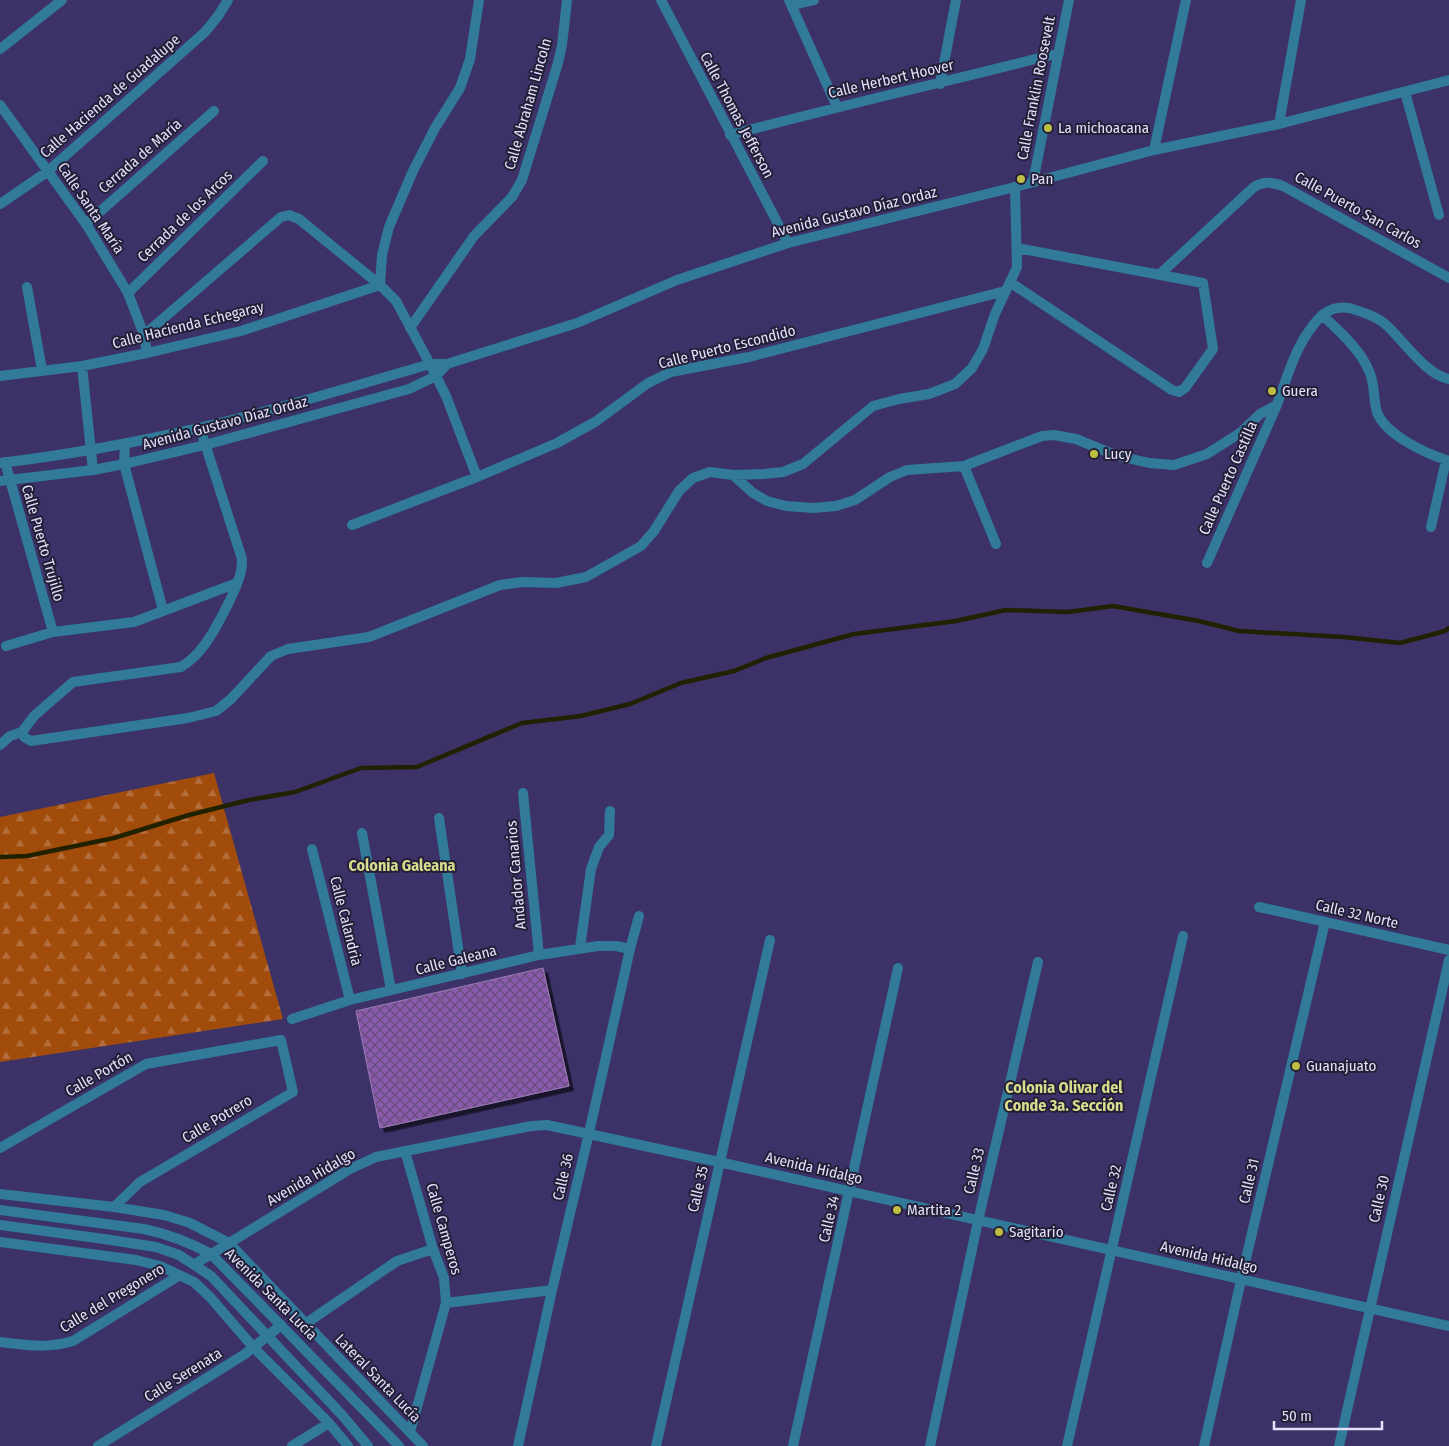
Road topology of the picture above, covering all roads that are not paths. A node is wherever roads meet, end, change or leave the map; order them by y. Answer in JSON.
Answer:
{"nodes":[{"id":1,"x":62,"y":0,"type":"edge"},
{"id":2,"x":228,"y":0,"type":"edge"},
{"id":3,"x":479,"y":0,"type":"edge"},
{"id":4,"x":567,"y":0,"type":"edge"},
{"id":5,"x":661,"y":0,"type":"edge"},
{"id":6,"x":814,"y":0,"type":"edge"},
{"id":7,"x":956,"y":0,"type":"edge"},
{"id":8,"x":1069,"y":0,"type":"edge"},
{"id":9,"x":1186,"y":0,"type":"edge"},
{"id":10,"x":1301,"y":0,"type":"edge"},
{"id":11,"x":790,"y":3,"type":"edge"},
{"id":12,"x":0,"y":49,"type":"edge"},
{"id":13,"x":1059,"y":53,"type":"junction"},
{"id":14,"x":1449,"y":80,"type":"edge"},
{"id":15,"x":940,"y":84,"type":"junction"},
{"id":16,"x":1405,"y":92,"type":"junction"},
{"id":17,"x":0,"y":106,"type":"edge"},
{"id":18,"x":837,"y":107,"type":"junction"},
{"id":19,"x":214,"y":111,"type":"dead end"},
{"id":20,"x":1279,"y":124,"type":"junction"},
{"id":21,"x":730,"y":135,"type":"junction"},
{"id":22,"x":1154,"y":150,"type":"junction"},
{"id":23,"x":263,"y":161,"type":"dead end"},
{"id":24,"x":47,"y":172,"type":"junction"},
{"id":25,"x":1033,"y":182,"type":"junction"},
{"id":26,"x":1015,"y":187,"type":"junction"},
{"id":27,"x":0,"y":204,"type":"edge"},
{"id":28,"x":1439,"y":215,"type":"dead end"},
{"id":29,"x":86,"y":224,"type":"junction"},
{"id":30,"x":788,"y":243,"type":"junction"},
{"id":31,"x":1017,"y":248,"type":"junction"},
{"id":32,"x":1160,"y":274,"type":"junction"},
{"id":33,"x":1449,"y":278,"type":"edge"},
{"id":34,"x":380,"y":284,"type":"junction"},
{"id":35,"x":26,"y":287,"type":"dead end"},
{"id":36,"x":1008,"y":287,"type":"junction"},
{"id":37,"x":128,"y":292,"type":"junction"},
{"id":38,"x":1322,"y":315,"type":"junction"},
{"id":39,"x":410,"y":328,"type":"junction"},
{"id":40,"x":144,"y":335,"type":"junction"},
{"id":41,"x":148,"y":353,"type":"junction"},
{"id":42,"x":430,"y":364,"type":"junction"},
{"id":43,"x":447,"y":364,"type":"junction"},
{"id":44,"x":82,"y":366,"type":"junction"},
{"id":45,"x":42,"y":370,"type":"junction"},
{"id":46,"x":0,"y":376,"type":"edge"},
{"id":47,"x":436,"y":376,"type":"junction"},
{"id":48,"x":1449,"y":379,"type":"edge"},
{"id":49,"x":1276,"y":405,"type":"junction"},
{"id":50,"x":200,"y":428,"type":"junction"},
{"id":51,"x":125,"y":444,"type":"junction"},
{"id":52,"x":205,"y":444,"type":"junction"},
{"id":53,"x":90,"y":450,"type":"junction"},
{"id":54,"x":1447,"y":460,"type":"edge"},
{"id":55,"x":2,"y":463,"type":"edge"},
{"id":56,"x":124,"y":464,"type":"junction"},
{"id":57,"x":964,"y":466,"type":"junction"},
{"id":58,"x":93,"y":470,"type":"junction"},
{"id":59,"x":733,"y":475,"type":"junction"},
{"id":60,"x":477,"y":477,"type":"junction"},
{"id":61,"x":4,"y":481,"type":"edge"},
{"id":62,"x":352,"y":525,"type":"dead end"},
{"id":63,"x":1431,"y":527,"type":"dead end"},
{"id":64,"x":996,"y":544,"type":"dead end"},
{"id":65,"x":1207,"y":563,"type":"dead end"},
{"id":66,"x":237,"y":583,"type":"junction"},
{"id":67,"x":163,"y":610,"type":"junction"},
{"id":68,"x":53,"y":632,"type":"junction"},
{"id":69,"x":6,"y":646,"type":"dead end"},
{"id":70,"x":22,"y":732,"type":"junction"},
{"id":71,"x":0,"y":745,"type":"edge"},
{"id":72,"x":523,"y":793,"type":"dead end"},
{"id":73,"x":610,"y":811,"type":"dead end"},
{"id":74,"x":439,"y":818,"type":"dead end"},
{"id":75,"x":362,"y":833,"type":"dead end"},
{"id":76,"x":312,"y":849,"type":"dead end"},
{"id":77,"x":1259,"y":907,"type":"dead end"},
{"id":78,"x":639,"y":916,"type":"dead end"},
{"id":79,"x":1325,"y":922,"type":"junction"},
{"id":80,"x":1183,"y":936,"type":"dead end"},
{"id":81,"x":770,"y":940,"type":"dead end"},
{"id":82,"x":580,"y":947,"type":"junction"},
{"id":83,"x":630,"y":950,"type":"junction"},
{"id":84,"x":1449,"y":950,"type":"edge"},
{"id":85,"x":538,"y":954,"type":"junction"},
{"id":86,"x":1449,"y":960,"type":"edge"},
{"id":87,"x":1038,"y":962,"type":"dead end"},
{"id":88,"x":898,"y":968,"type":"dead end"},
{"id":89,"x":462,"y":974,"type":"junction"},
{"id":90,"x":391,"y":990,"type":"junction"},
{"id":91,"x":350,"y":1000,"type":"junction"},
{"id":92,"x":292,"y":1019,"type":"dead end"},
{"id":93,"x":281,"y":1040,"type":"joint"},
{"id":94,"x":589,"y":1133,"type":"junction"},
{"id":95,"x":0,"y":1148,"type":"edge"},
{"id":96,"x":405,"y":1151,"type":"junction"},
{"id":97,"x":719,"y":1162,"type":"junction"},
{"id":98,"x":850,"y":1192,"type":"junction"},
{"id":99,"x":0,"y":1194,"type":"edge"},
{"id":100,"x":114,"y":1207,"type":"junction"},
{"id":101,"x":0,"y":1210,"type":"edge"},
{"id":102,"x":978,"y":1221,"type":"junction"},
{"id":103,"x":0,"y":1225,"type":"edge"},
{"id":104,"x":0,"y":1242,"type":"edge"},
{"id":105,"x":229,"y":1243,"type":"junction"},
{"id":106,"x":433,"y":1249,"type":"junction"},
{"id":107,"x":1112,"y":1251,"type":"junction"},
{"id":108,"x":211,"y":1254,"type":"junction"},
{"id":109,"x":195,"y":1264,"type":"junction"},
{"id":110,"x":180,"y":1275,"type":"junction"},
{"id":111,"x":1241,"y":1280,"type":"junction"},
{"id":112,"x":552,"y":1290,"type":"junction"},
{"id":113,"x":446,"y":1303,"type":"junction"},
{"id":114,"x":1370,"y":1308,"type":"junction"},
{"id":115,"x":305,"y":1324,"type":"junction"},
{"id":116,"x":281,"y":1325,"type":"junction"},
{"id":117,"x":1449,"y":1326,"type":"edge"},
{"id":118,"x":267,"y":1336,"type":"junction"},
{"id":119,"x":0,"y":1342,"type":"edge"},
{"id":120,"x":253,"y":1347,"type":"junction"},
{"id":121,"x":329,"y":1423,"type":"junction"},
{"id":122,"x":410,"y":1432,"type":"junction"},
{"id":123,"x":98,"y":1446,"type":"edge"},
{"id":124,"x":292,"y":1446,"type":"edge"},
{"id":125,"x":348,"y":1446,"type":"edge"},
{"id":126,"x":368,"y":1446,"type":"edge"},
{"id":127,"x":398,"y":1446,"type":"edge"},
{"id":128,"x":423,"y":1446,"type":"edge"},
{"id":129,"x":518,"y":1446,"type":"edge"},
{"id":130,"x":656,"y":1446,"type":"edge"},
{"id":131,"x":793,"y":1446,"type":"edge"},
{"id":132,"x":930,"y":1446,"type":"edge"},
{"id":133,"x":1067,"y":1446,"type":"edge"},
{"id":134,"x":1204,"y":1446,"type":"edge"},
{"id":135,"x":1339,"y":1446,"type":"edge"}],
"edges":[{"from":1,"to":12,"type":"street"},
{"from":2,"to":24,"type":"street","name":"Calle Hacienda de Guadalupe"},
{"from":3,"to":34,"type":"street"},
{"from":4,"to":39,"type":"street","name":"Calle Abraham Lincoln"},
{"from":5,"to":21,"type":"street","name":"Calle Thomas Jefferson"},
{"from":6,"to":11,"type":"street"},
{"from":7,"to":15,"type":"street"},
{"from":8,"to":13,"type":"street","name":"Calle Franklin Roosevelt"},
{"from":9,"to":22,"type":"street"},
{"from":10,"to":20,"type":"street"},
{"from":11,"to":18,"type":"street"},
{"from":13,"to":15,"type":"street","name":"Calle Herbert Hoover"},
{"from":13,"to":25,"type":"street","name":"Calle Franklin Roosevelt"},
{"from":14,"to":16,"type":"street","name":"Avenida Gustavo Díaz Ordaz"},
{"from":15,"to":18,"type":"street","name":"Calle Herbert Hoover"},
{"from":16,"to":20,"type":"street","name":"Avenida Gustavo Díaz Ordaz"},
{"from":16,"to":28,"type":"street"},
{"from":17,"to":24,"type":"street","name":"Calle Santa María"},
{"from":18,"to":21,"type":"street","name":"Calle Herbert Hoover"},
{"from":19,"to":29,"type":"street","name":"Cerrada de María"},
{"from":20,"to":22,"type":"street","name":"Avenida Gustavo Díaz Ordaz"},
{"from":21,"to":30,"type":"street","name":"Calle Thomas Jefferson"},
{"from":22,"to":25,"type":"street","name":"Avenida Gustavo Díaz Ordaz"},
{"from":23,"to":37,"type":"street","name":"Cerrada de los Arcos"},
{"from":24,"to":27,"type":"street","name":"Calle Hacienda de Guadalupe"},
{"from":24,"to":29,"type":"street","name":"Calle Santa María"},
{"from":25,"to":26,"type":"street","name":"Avenida Gustavo Díaz Ordaz"},
{"from":26,"to":30,"type":"street","name":"Avenida Gustavo Díaz Ordaz"},
{"from":26,"to":31,"type":"street"},
{"from":29,"to":37,"type":"street","name":"Calle Santa María"},
{"from":30,"to":43,"type":"street","name":"Avenida Gustavo Díaz Ordaz"},
{"from":31,"to":32,"type":"street"},
{"from":31,"to":36,"type":"street"},
{"from":32,"to":33,"type":"street","name":"Calle Puerto San Carlos"},
{"from":32,"to":36,"type":"street"},
{"from":34,"to":39,"type":"street"},
{"from":34,"to":40,"type":"street"},
{"from":34,"to":41,"type":"street","name":"Calle Hacienda Echegaray"},
{"from":35,"to":45,"type":"street"},
{"from":36,"to":59,"type":"street"},
{"from":36,"to":60,"type":"street","name":"Calle Puerto Escondido"},
{"from":37,"to":40,"type":"street","name":"Calle Santa María"},
{"from":38,"to":48,"type":"street"},
{"from":38,"to":49,"type":"street","name":"Calle Puerto Castilla"},
{"from":38,"to":54,"type":"street"},
{"from":39,"to":42,"type":"street"},
{"from":40,"to":41,"type":"street","name":"Calle Santa María"},
{"from":41,"to":44,"type":"street","name":"Calle Hacienda Echegaray"},
{"from":42,"to":43,"type":"street","name":"Avenida Gustavo Díaz Ordaz"},
{"from":42,"to":47,"type":"street"},
{"from":42,"to":50,"type":"street","name":"Avenida Gustavo Díaz Ordaz"},
{"from":43,"to":47,"type":"street","name":"Avenida Gustavo Díaz Ordaz"},
{"from":44,"to":45,"type":"street","name":"Calle Hacienda Echegaray"},
{"from":44,"to":53,"type":"street"},
{"from":45,"to":46,"type":"street","name":"Calle Hacienda Echegaray"},
{"from":47,"to":52,"type":"street","name":"Avenida Gustavo Díaz Ordaz"},
{"from":47,"to":60,"type":"street"},
{"from":49,"to":57,"type":"street"},
{"from":49,"to":65,"type":"street","name":"Calle Puerto Castilla"},
{"from":50,"to":51,"type":"street","name":"Avenida Gustavo Díaz Ordaz"},
{"from":50,"to":52,"type":"street"},
{"from":51,"to":53,"type":"street","name":"Avenida Gustavo Díaz Ordaz"},
{"from":51,"to":56,"type":"street"},
{"from":52,"to":56,"type":"street","name":"Avenida Gustavo Díaz Ordaz"},
{"from":52,"to":66,"type":"street"},
{"from":53,"to":55,"type":"street","name":"Avenida Gustavo Díaz Ordaz"},
{"from":53,"to":58,"type":"street"},
{"from":54,"to":63,"type":"street"},
{"from":55,"to":61,"type":"street","name":"Calle Puerto Trujillo"},
{"from":56,"to":58,"type":"street","name":"Avenida Gustavo Díaz Ordaz"},
{"from":56,"to":67,"type":"street"},
{"from":57,"to":59,"type":"street"},
{"from":57,"to":64,"type":"street"},
{"from":58,"to":61,"type":"street","name":"Avenida Gustavo Díaz Ordaz"},
{"from":59,"to":70,"type":"street"},
{"from":60,"to":62,"type":"street","name":"Calle Puerto Escondido"},
{"from":61,"to":68,"type":"street","name":"Calle Puerto Trujillo"},
{"from":66,"to":67,"type":"street"},
{"from":66,"to":70,"type":"street"},
{"from":67,"to":68,"type":"street"},
{"from":68,"to":69,"type":"street"},
{"from":70,"to":71,"type":"street"},
{"from":72,"to":85,"type":"street","name":"Andador Canarios"},
{"from":73,"to":82,"type":"street"},
{"from":74,"to":89,"type":"street"},
{"from":75,"to":90,"type":"street"},
{"from":76,"to":91,"type":"street","name":"Calle Calandria"},
{"from":77,"to":79,"type":"street","name":"Calle 32 Norte"},
{"from":78,"to":83,"type":"street","name":"Calle 36"},
{"from":79,"to":84,"type":"street","name":"Calle 32 Norte"},
{"from":79,"to":111,"type":"street","name":"Calle 31"},
{"from":80,"to":107,"type":"street","name":"Calle 32"},
{"from":81,"to":97,"type":"street","name":"Calle 35"},
{"from":82,"to":83,"type":"street","name":"Calle Galeana"},
{"from":82,"to":85,"type":"street","name":"Calle Galeana"},
{"from":83,"to":94,"type":"street","name":"Calle 36"},
{"from":85,"to":89,"type":"street","name":"Calle Galeana"},
{"from":86,"to":114,"type":"street","name":"Calle 30"},
{"from":87,"to":102,"type":"street","name":"Calle 33"},
{"from":88,"to":98,"type":"street","name":"Calle 34"},
{"from":89,"to":90,"type":"street","name":"Calle Galeana"},
{"from":90,"to":91,"type":"street","name":"Calle Galeana"},
{"from":91,"to":92,"type":"street","name":"Calle Galeana"},
{"from":93,"to":95,"type":"street","name":"Calle Portón"},
{"from":93,"to":100,"type":"street","name":"Calle Potrero"},
{"from":94,"to":96,"type":"street","name":"Avenida Hidalgo"},
{"from":94,"to":97,"type":"street","name":"Avenida Hidalgo"},
{"from":94,"to":112,"type":"street","name":"Calle 36"},
{"from":96,"to":105,"type":"street","name":"Avenida Hidalgo"},
{"from":96,"to":106,"type":"street","name":"Calle Camperos"},
{"from":97,"to":98,"type":"street","name":"Avenida Hidalgo"},
{"from":97,"to":130,"type":"street","name":"Calle 35"},
{"from":98,"to":102,"type":"street","name":"Avenida Hidalgo"},
{"from":98,"to":131,"type":"street","name":"Calle 34"},
{"from":99,"to":100,"type":"street","name":"Avenida Santa Lucía"},
{"from":100,"to":105,"type":"street","name":"Avenida Santa Lucía"},
{"from":101,"to":108,"type":"street","name":"Avenida Santa Lucía"},
{"from":102,"to":107,"type":"street","name":"Avenida Hidalgo"},
{"from":102,"to":132,"type":"street","name":"Calle 33"},
{"from":103,"to":109,"type":"street","name":"Avenida Santa Lucía"},
{"from":104,"to":110,"type":"street"},
{"from":105,"to":108,"type":"street","name":"Avenida Hidalgo"},
{"from":105,"to":115,"type":"street","name":"Lateral Santa Lucía"},
{"from":106,"to":113,"type":"street","name":"Calle Camperos"},
{"from":106,"to":115,"type":"street"},
{"from":107,"to":111,"type":"street","name":"Avenida Hidalgo"},
{"from":107,"to":133,"type":"street","name":"Calle 32"},
{"from":108,"to":109,"type":"street","name":"Avenida Hidalgo"},
{"from":108,"to":116,"type":"street","name":"Avenida Santa Lucía"},
{"from":109,"to":118,"type":"street","name":"Avenida Santa Lucía"},
{"from":110,"to":119,"type":"street","name":"Calle del Pregonero"},
{"from":110,"to":120,"type":"street"},
{"from":111,"to":114,"type":"street","name":"Avenida Hidalgo"},
{"from":111,"to":134,"type":"street","name":"Calle 31"},
{"from":112,"to":113,"type":"street"},
{"from":112,"to":129,"type":"street","name":"Calle 36"},
{"from":113,"to":122,"type":"street","name":"Calle Camperos"},
{"from":114,"to":117,"type":"street","name":"Avenida Hidalgo"},
{"from":114,"to":135,"type":"street","name":"Calle 30"},
{"from":115,"to":122,"type":"street","name":"Lateral Santa Lucía"},
{"from":116,"to":118,"type":"street","name":"Calle Serenata"},
{"from":116,"to":127,"type":"street","name":"Avenida Santa Lucía"},
{"from":118,"to":120,"type":"street","name":"Calle Serenata"},
{"from":118,"to":126,"type":"street","name":"Avenida Santa Lucía"},
{"from":120,"to":121,"type":"street"},
{"from":120,"to":123,"type":"street","name":"Calle Serenata"},
{"from":121,"to":124,"type":"street"},
{"from":121,"to":125,"type":"street"},
{"from":122,"to":128,"type":"street","name":"Lateral Santa Lucía"}]}
